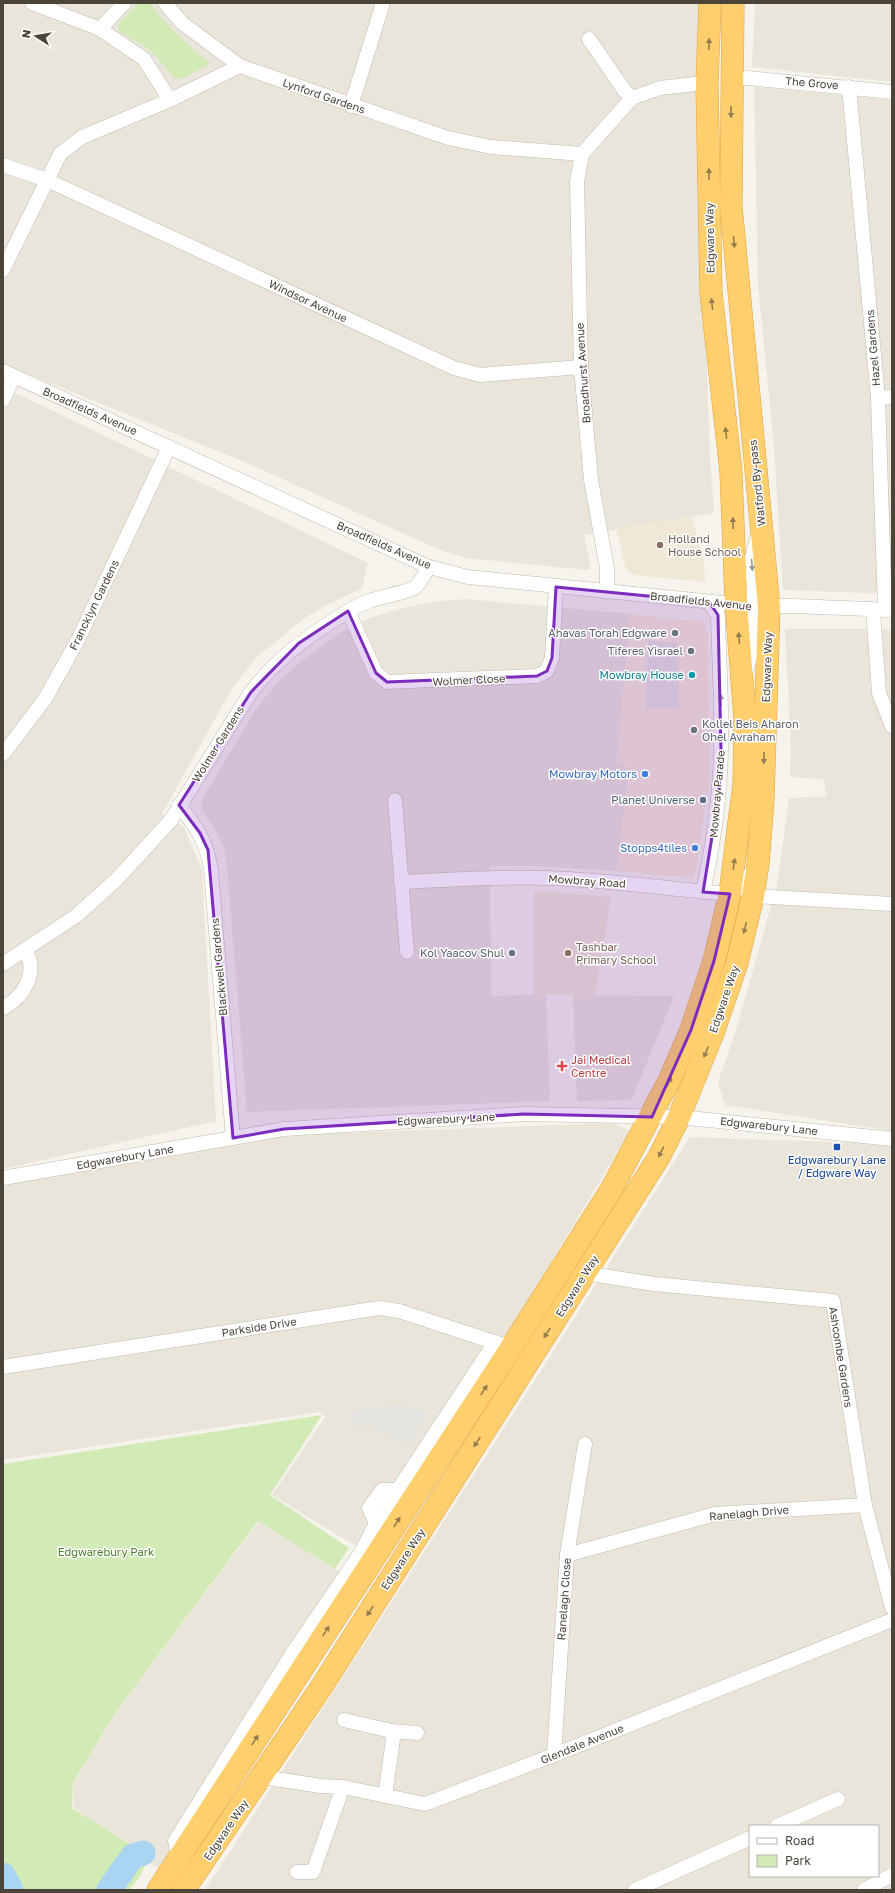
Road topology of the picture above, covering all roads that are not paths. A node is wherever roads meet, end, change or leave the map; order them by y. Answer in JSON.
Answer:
{"nodes":[{"id":1,"x":32,"y":3,"type":"edge"},
{"id":2,"x":124,"y":3,"type":"edge"},
{"id":3,"x":165,"y":3,"type":"edge"},
{"id":4,"x":383,"y":3,"type":"edge"},
{"id":5,"x":710,"y":3,"type":"edge"},
{"id":6,"x":733,"y":3,"type":"edge"},
{"id":7,"x":100,"y":29,"type":"junction"},
{"id":8,"x":589,"y":39,"type":"dead end"},
{"id":9,"x":240,"y":66,"type":"junction"},
{"id":10,"x":731,"y":80,"type":"junction"},
{"id":11,"x":707,"y":84,"type":"junction"},
{"id":12,"x":849,"y":86,"type":"junction"},
{"id":13,"x":892,"y":92,"type":"edge"},
{"id":14,"x":632,"y":98,"type":"junction"},
{"id":15,"x":170,"y":100,"type":"junction"},
{"id":16,"x":351,"y":106,"type":"junction"},
{"id":17,"x":582,"y":154,"type":"junction"},
{"id":18,"x":3,"y":165,"type":"edge"},
{"id":19,"x":47,"y":180,"type":"junction"},
{"id":20,"x":3,"y":270,"type":"edge"},
{"id":21,"x":745,"y":360,"type":"joint"},
{"id":22,"x":581,"y":367,"type":"junction"},
{"id":23,"x":9,"y":374,"type":"edge"},
{"id":24,"x":892,"y":397,"type":"edge"},
{"id":25,"x":878,"y":398,"type":"junction"},
{"id":26,"x":3,"y":400,"type":"edge"},
{"id":27,"x":169,"y":447,"type":"junction"},
{"id":28,"x":429,"y":567,"type":"junction"},
{"id":29,"x":556,"y":588,"type":"junction"},
{"id":30,"x":608,"y":592,"type":"junction"},
{"id":31,"x":709,"y":602,"type":"junction"},
{"id":32,"x":752,"y":606,"type":"junction"},
{"id":33,"x":883,"y":610,"type":"edge"},
{"id":34,"x":348,"y":611,"type":"junction"},
{"id":35,"x":892,"y":726,"type":"edge"},
{"id":36,"x":3,"y":754,"type":"edge"},
{"id":37,"x":395,"y":800,"type":"dead end"},
{"id":38,"x":179,"y":805,"type":"junction"},
{"id":39,"x":758,"y":864,"type":"junction"},
{"id":40,"x":401,"y":882,"type":"junction"},
{"id":41,"x":703,"y":892,"type":"junction"},
{"id":42,"x":730,"y":894,"type":"junction"},
{"id":43,"x":753,"y":896,"type":"junction"},
{"id":44,"x":892,"y":904,"type":"edge"},
{"id":45,"x":25,"y":950,"type":"junction"},
{"id":46,"x":407,"y":952,"type":"dead end"},
{"id":47,"x":3,"y":964,"type":"edge"},
{"id":48,"x":3,"y":1008,"type":"edge"},
{"id":49,"x":652,"y":1117,"type":"junction"},
{"id":50,"x":679,"y":1117,"type":"junction"},
{"id":51,"x":233,"y":1138,"type":"junction"},
{"id":52,"x":892,"y":1139,"type":"edge"},
{"id":53,"x":3,"y":1178,"type":"edge"},
{"id":54,"x":585,"y":1273,"type":"junction"},
{"id":55,"x":503,"y":1345,"type":"junction"},
{"id":56,"x":3,"y":1367,"type":"edge"},
{"id":57,"x":585,"y":1444,"type":"dead end"},
{"id":58,"x":864,"y":1505,"type":"junction"},
{"id":59,"x":567,"y":1554,"type":"junction"},
{"id":60,"x":892,"y":1608,"type":"edge"},
{"id":61,"x":892,"y":1620,"type":"edge"},
{"id":62,"x":344,"y":1720,"type":"dead end"},
{"id":63,"x":391,"y":1731,"type":"junction"},
{"id":64,"x":418,"y":1733,"type":"dead end"},
{"id":65,"x":554,"y":1755,"type":"junction"},
{"id":66,"x":262,"y":1777,"type":"junction"},
{"id":67,"x":343,"y":1787,"type":"junction"},
{"id":68,"x":385,"y":1796,"type":"junction"},
{"id":69,"x":838,"y":1798,"type":"dead end"},
{"id":70,"x":779,"y":1825,"type":"edge"},
{"id":71,"x":749,"y":1838,"type":"edge"},
{"id":72,"x":177,"y":1850,"type":"junction"},
{"id":73,"x":297,"y":1872,"type":"dead end"},
{"id":74,"x":892,"y":1876,"type":"edge"},
{"id":75,"x":158,"y":1890,"type":"edge"},
{"id":76,"x":184,"y":1890,"type":"edge"},
{"id":77,"x":635,"y":1890,"type":"edge"},
{"id":78,"x":864,"y":1890,"type":"edge"}],
"edges":[{"from":1,"to":7,"type":"street"},
{"from":2,"to":7,"type":"street"},
{"from":3,"to":9,"type":"street","name":"Lynford Gardens"},
{"from":4,"to":16,"type":"street"},
{"from":11,"to":5,"type":"highway","name":"Edgware Way","one_way":true},
{"from":6,"to":10,"type":"highway","name":"Edgware Way"},
{"from":7,"to":15,"type":"street"},
{"from":8,"to":14,"type":"street"},
{"from":9,"to":15,"type":"street"},
{"from":9,"to":16,"type":"street","name":"Lynford Gardens"},
{"from":10,"to":12,"type":"street","name":"The Grove"},
{"from":10,"to":21,"type":"highway","name":"Edgware Way","one_way":true},
{"from":11,"to":14,"type":"street"},
{"from":32,"to":11,"type":"highway","name":"Edgware Way","one_way":true},
{"from":12,"to":13,"type":"street","name":"The Grove"},
{"from":12,"to":25,"type":"street","name":"Hazel Gardens"},
{"from":14,"to":17,"type":"street"},
{"from":15,"to":19,"type":"street"},
{"from":16,"to":17,"type":"street","name":"Lynford Gardens"},
{"from":17,"to":22,"type":"street","name":"Broadhurst Avenue"},
{"from":18,"to":19,"type":"street","name":"Windsor Avenue"},
{"from":19,"to":20,"type":"street"},
{"from":19,"to":22,"type":"street","name":"Windsor Avenue"},
{"from":21,"to":32,"type":"highway","name":"Watford By-pass","one_way":true},
{"from":22,"to":30,"type":"street","name":"Broadhurst Avenue"},
{"from":23,"to":26,"type":"street"},
{"from":23,"to":27,"type":"street","name":"Broadfields Avenue"},
{"from":24,"to":25,"type":"street"},
{"from":25,"to":33,"type":"street","name":"Hazel Gardens"},
{"from":27,"to":28,"type":"street","name":"Broadfields Avenue"},
{"from":27,"to":36,"type":"street","name":"Francklyn Gardens"},
{"from":28,"to":29,"type":"street","name":"Broadfields Avenue"},
{"from":28,"to":34,"type":"street","name":"Wolmer Gardens"},
{"from":29,"to":30,"type":"street","name":"Broadfields Avenue"},
{"from":29,"to":34,"type":"street","name":"Wolmer Close"},
{"from":30,"to":31,"type":"street","name":"Broadfields Avenue"},
{"from":31,"to":32,"type":"street","name":"Broadfields Avenue"},
{"from":41,"to":31,"type":"street","name":"Mowbray Parade","one_way":true},
{"from":32,"to":33,"type":"street","name":"Broadfields Avenue"},
{"from":32,"to":39,"type":"highway","name":"Edgware Way","one_way":true},
{"from":42,"to":32,"type":"highway","name":"Edgware Way","one_way":true},
{"from":33,"to":35,"type":"street","name":"Hazel Gardens"},
{"from":34,"to":38,"type":"street","name":"Wolmer Gardens"},
{"from":37,"to":40,"type":"street"},
{"from":38,"to":45,"type":"street","name":"Wolmer Gardens"},
{"from":38,"to":51,"type":"street","name":"Blackwell Gardens"},
{"from":39,"to":42,"type":"street"},
{"from":39,"to":43,"type":"highway","name":"Edgware Way"},
{"from":40,"to":41,"type":"street","name":"Mowbray Road"},
{"from":40,"to":46,"type":"street"},
{"from":41,"to":42,"type":"street","name":"Mowbray Road"},
{"from":49,"to":42,"type":"highway","name":"Edgware Way","one_way":true},
{"from":43,"to":44,"type":"street"},
{"from":43,"to":50,"type":"highway","name":"Edgware Way","one_way":true},
{"from":45,"to":47,"type":"street","name":"Wolmer Gardens"},
{"from":45,"to":48,"type":"street"},
{"from":49,"to":50,"type":"street","name":"Edgwarebury Lane"},
{"from":49,"to":51,"type":"street","name":"Edgwarebury Lane"},
{"from":49,"to":55,"type":"highway","name":"Edgware Way"},
{"from":50,"to":52,"type":"street","name":"Edgwarebury Lane"},
{"from":50,"to":54,"type":"highway","name":"Edgware Way","one_way":true},
{"from":51,"to":53,"type":"street","name":"Edgwarebury Lane"},
{"from":54,"to":58,"type":"street","name":"Ashcombe Gardens"},
{"from":54,"to":66,"type":"highway","name":"Edgware Way","one_way":true},
{"from":55,"to":56,"type":"street","name":"Parkside Drive"},
{"from":72,"to":55,"type":"highway","name":"Edgware Way","one_way":true},
{"from":55,"to":72,"type":"street","name":"Edgware Way"},
{"from":57,"to":59,"type":"street","name":"Ranelagh Close"},
{"from":58,"to":59,"type":"street","name":"Ranelagh Drive"},
{"from":58,"to":60,"type":"street","name":"Ashcombe Gardens"},
{"from":59,"to":65,"type":"street","name":"Ranelagh Close"},
{"from":61,"to":65,"type":"street","name":"Glendale Avenue"},
{"from":62,"to":63,"type":"street"},
{"from":63,"to":64,"type":"street"},
{"from":63,"to":68,"type":"street"},
{"from":65,"to":68,"type":"street","name":"Glendale Avenue"},
{"from":66,"to":67,"type":"street","name":"Glendale Avenue"},
{"from":66,"to":76,"type":"highway","name":"Edgware Way"},
{"from":67,"to":68,"type":"street","name":"Glendale Avenue"},
{"from":67,"to":73,"type":"street"},
{"from":69,"to":70,"type":"street"},
{"from":71,"to":77,"type":"street"},
{"from":72,"to":75,"type":"highway","name":"Edgware Way"},
{"from":74,"to":78,"type":"street"}]}
